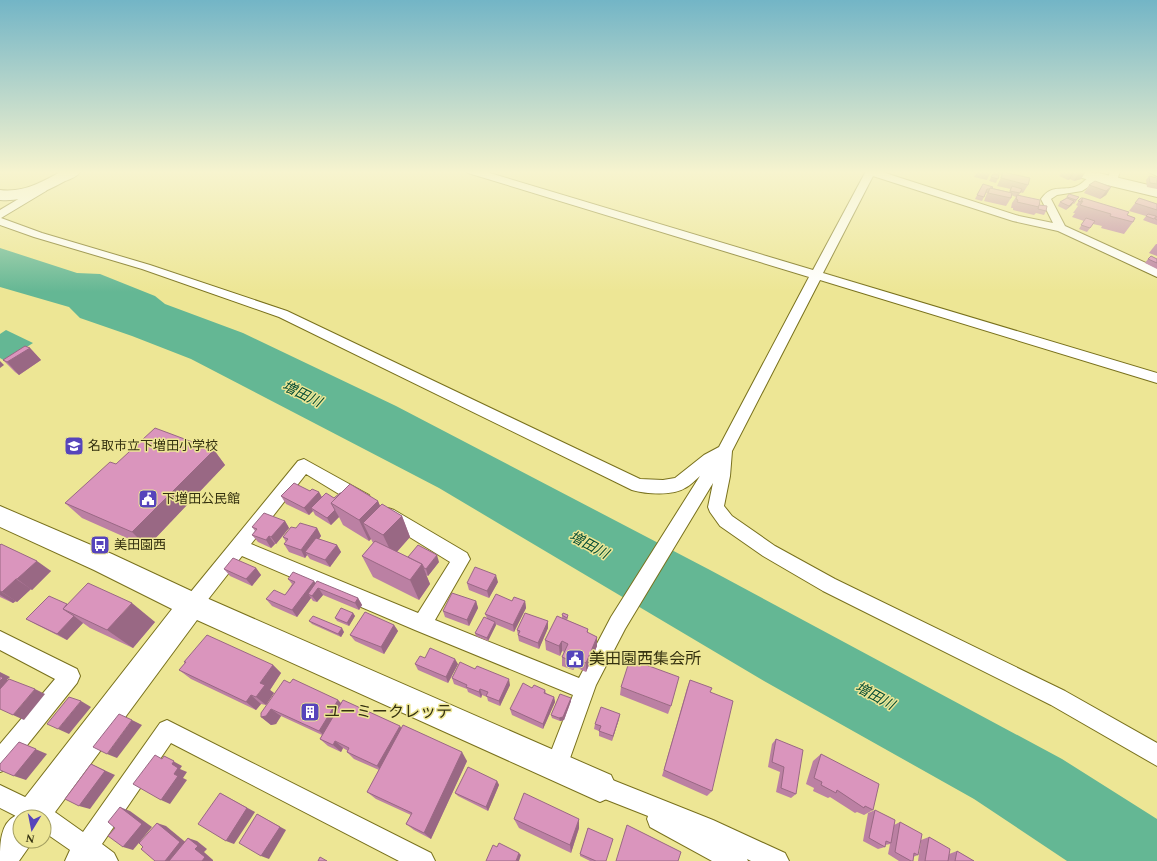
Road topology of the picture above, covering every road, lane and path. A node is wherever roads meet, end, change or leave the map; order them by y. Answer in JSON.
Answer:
{"nodes":[{"id":1,"x":606,"y":211,"type":"edge"},
{"id":2,"x":850,"y":211,"type":"edge"},
{"id":3,"x":993,"y":211,"type":"edge"},
{"id":4,"x":1052,"y":211,"type":"edge"},
{"id":5,"x":0,"y":221,"type":"edge"},
{"id":6,"x":1061,"y":228,"type":"junction"},
{"id":7,"x":1157,"y":273,"type":"edge"},
{"id":8,"x":817,"y":274,"type":"junction"},
{"id":9,"x":1157,"y":378,"type":"edge"},
{"id":10,"x":724,"y":451,"type":"junction"},
{"id":11,"x":0,"y":516,"type":"edge"},
{"id":12,"x":238,"y":546,"type":"junction"},
{"id":13,"x":192,"y":605,"type":"junction"},
{"id":14,"x":422,"y":624,"type":"junction"},
{"id":15,"x":0,"y":640,"type":"edge"},
{"id":16,"x":585,"y":690,"type":"junction"},
{"id":17,"x":1157,"y":755,"type":"edge"},
{"id":18,"x":0,"y":761,"type":"edge"},
{"id":19,"x":556,"y":767,"type":"junction"},
{"id":20,"x":600,"y":786,"type":"junction"},
{"id":21,"x":0,"y":796,"type":"edge"},
{"id":22,"x":19,"y":809,"type":"edge"},
{"id":23,"x":41,"y":809,"type":"edge"},
{"id":24,"x":52,"y":832,"type":"edge"},
{"id":25,"x":12,"y":844,"type":"edge"},
{"id":26,"x":82,"y":854,"type":"edge"},
{"id":27,"x":0,"y":858,"type":"edge"},
{"id":28,"x":106,"y":861,"type":"edge"},
{"id":29,"x":423,"y":861,"type":"edge"},
{"id":30,"x":736,"y":861,"type":"edge"},
{"id":31,"x":777,"y":861,"type":"edge"}],
"edges":[{"from":1,"to":8,"type":"street"},
{"from":2,"to":8,"type":"street"},
{"from":3,"to":6,"type":"street"},
{"from":4,"to":6,"type":"street"},
{"from":5,"to":10,"type":"street"},
{"from":6,"to":7,"type":"street"},
{"from":8,"to":9,"type":"street"},
{"from":8,"to":10,"type":"street"},
{"from":10,"to":16,"type":"street"},
{"from":10,"to":17,"type":"street"},
{"from":11,"to":13,"type":"street"},
{"from":12,"to":13,"type":"street"},
{"from":12,"to":14,"type":"street"},
{"from":12,"to":14,"type":"street"},
{"from":13,"to":19,"type":"street"},
{"from":13,"to":23,"type":"street"},
{"from":14,"to":16,"type":"street"},
{"from":15,"to":18,"type":"street"},
{"from":16,"to":19,"type":"street"},
{"from":19,"to":20,"type":"street"},
{"from":20,"to":30,"type":"street"},
{"from":20,"to":31,"type":"street"},
{"from":21,"to":22,"type":"street"},
{"from":24,"to":26,"type":"street"},
{"from":25,"to":27,"type":"street"},
{"from":26,"to":28,"type":"street"},
{"from":26,"to":29,"type":"street"}]}
